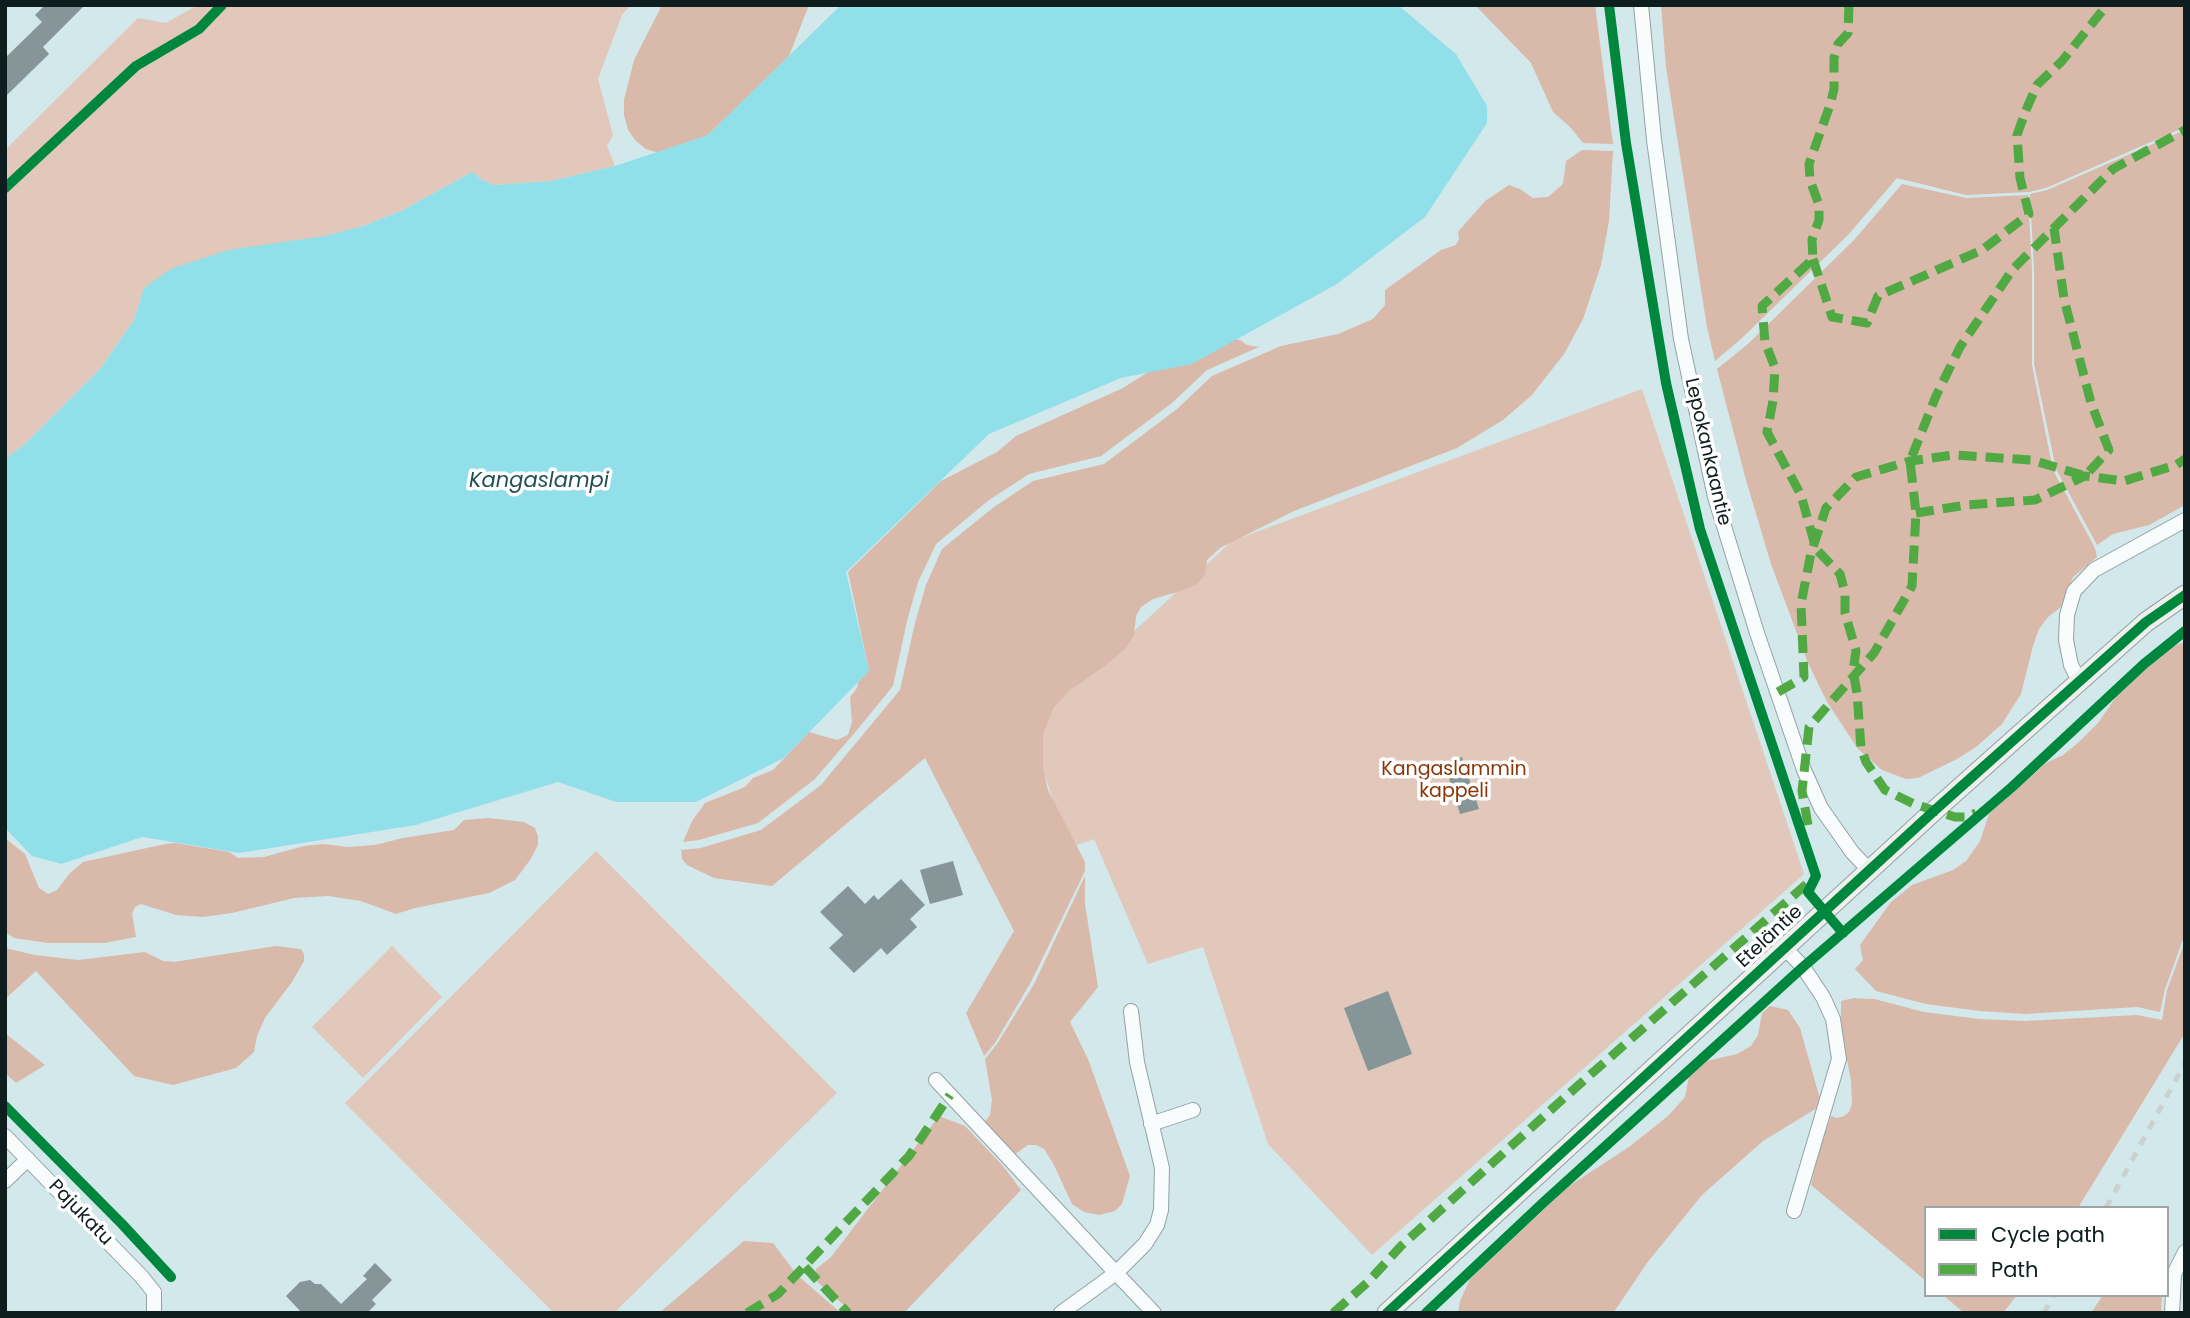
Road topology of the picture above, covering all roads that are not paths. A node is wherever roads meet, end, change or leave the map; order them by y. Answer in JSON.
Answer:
{"nodes":[{"id":1,"x":1641,"y":5,"type":"edge"},
{"id":2,"x":2185,"y":520,"type":"edge"},
{"id":3,"x":2185,"y":595,"type":"edge"},
{"id":4,"x":2079,"y":681,"type":"junction"},
{"id":5,"x":1869,"y":870,"type":"junction"},
{"id":6,"x":1784,"y":947,"type":"junction"},
{"id":7,"x":1131,"y":1011,"type":"dead end"},
{"id":8,"x":936,"y":1080,"type":"dead end"},
{"id":9,"x":1194,"y":1110,"type":"dead end"},
{"id":10,"x":1151,"y":1124,"type":"junction"},
{"id":11,"x":5,"y":1136,"type":"edge"},
{"id":12,"x":28,"y":1159,"type":"junction"},
{"id":13,"x":5,"y":1181,"type":"edge"},
{"id":14,"x":1794,"y":1211,"type":"dead end"},
{"id":15,"x":2185,"y":1252,"type":"edge"},
{"id":16,"x":1116,"y":1272,"type":"junction"},
{"id":17,"x":154,"y":1313,"type":"edge"},
{"id":18,"x":1061,"y":1313,"type":"edge"},
{"id":19,"x":1154,"y":1313,"type":"edge"},
{"id":20,"x":1387,"y":1313,"type":"edge"},
{"id":21,"x":2172,"y":1313,"type":"edge"}],
"edges":[{"from":1,"to":5,"type":"street","name":"Lepokankaantie"},
{"from":2,"to":4,"type":"street"},
{"from":3,"to":4,"type":"street","name":"Eteläntie"},
{"from":4,"to":5,"type":"street","name":"Eteläntie"},
{"from":5,"to":6,"type":"street","name":"Eteläntie"},
{"from":6,"to":14,"type":"street"},
{"from":6,"to":20,"type":"street","name":"Eteläntie"},
{"from":7,"to":10,"type":"street"},
{"from":8,"to":16,"type":"street"},
{"from":9,"to":10,"type":"street"},
{"from":10,"to":16,"type":"street"},
{"from":11,"to":12,"type":"street","name":"Pajukatu"},
{"from":12,"to":13,"type":"street"},
{"from":12,"to":17,"type":"street","name":"Pajukatu"},
{"from":15,"to":21,"type":"street"},
{"from":16,"to":18,"type":"street"},
{"from":16,"to":19,"type":"street"}]}
